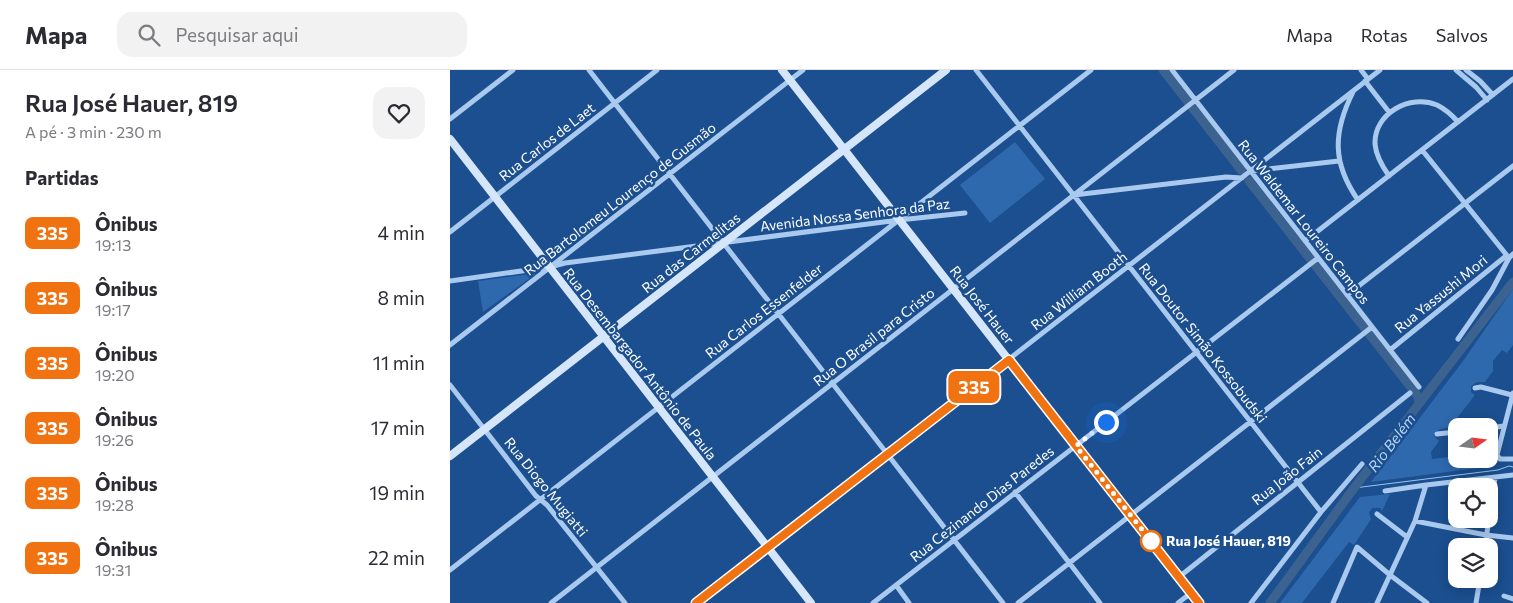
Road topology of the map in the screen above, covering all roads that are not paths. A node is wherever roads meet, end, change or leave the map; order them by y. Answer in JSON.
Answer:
{"nodes":[{"id":1,"x":513,"y":70,"type":"edge"},
{"id":2,"x":589,"y":70,"type":"edge"},
{"id":3,"x":657,"y":70,"type":"edge"},
{"id":4,"x":782,"y":70,"type":"edge"},
{"id":5,"x":803,"y":70,"type":"edge"},
{"id":6,"x":946,"y":70,"type":"edge"},
{"id":7,"x":976,"y":70,"type":"edge"},
{"id":8,"x":1091,"y":70,"type":"edge"},
{"id":9,"x":1172,"y":70,"type":"edge"},
{"id":10,"x":1234,"y":70,"type":"edge"},
{"id":11,"x":1360,"y":70,"type":"edge"},
{"id":12,"x":1380,"y":70,"type":"edge"},
{"id":13,"x":1456,"y":70,"type":"edge"},
{"id":14,"x":1466,"y":70,"type":"edge"},
{"id":15,"x":1474,"y":76,"type":"junction"},
{"id":16,"x":1513,"y":79,"type":"edge"},
{"id":17,"x":790,"y":80,"type":"junction"},
{"id":18,"x":1366,"y":80,"type":"junction"},
{"id":19,"x":1469,"y":81,"type":"junction"},
{"id":20,"x":1354,"y":90,"type":"junction"},
{"id":21,"x":1493,"y":95,"type":"junction"},
{"id":22,"x":1487,"y":100,"type":"junction"},
{"id":23,"x":615,"y":103,"type":"junction"},
{"id":24,"x":1192,"y":103,"type":"junction"},
{"id":25,"x":1389,"y":112,"type":"junction"},
{"id":26,"x":450,"y":119,"type":"edge"},
{"id":27,"x":1458,"y":122,"type":"junction"},
{"id":28,"x":1019,"y":126,"type":"junction"},
{"id":29,"x":450,"y":139,"type":"edge"},
{"id":30,"x":844,"y":150,"type":"junction"},
{"id":31,"x":1422,"y":150,"type":"junction"},
{"id":32,"x":1339,"y":161,"type":"junction"},
{"id":33,"x":1513,"y":166,"type":"edge"},
{"id":34,"x":1250,"y":171,"type":"junction"},
{"id":35,"x":670,"y":174,"type":"junction"},
{"id":36,"x":1389,"y":176,"type":"junction"},
{"id":37,"x":1242,"y":178,"type":"junction"},
{"id":38,"x":1074,"y":196,"type":"junction"},
{"id":39,"x":495,"y":197,"type":"junction"},
{"id":40,"x":1358,"y":200,"type":"junction"},
{"id":41,"x":1465,"y":203,"type":"junction"},
{"id":42,"x":965,"y":213,"type":"dead end"},
{"id":43,"x":899,"y":220,"type":"junction"},
{"id":44,"x":450,"y":232,"type":"edge"},
{"id":45,"x":1305,"y":241,"type":"junction"},
{"id":46,"x":724,"y":244,"type":"junction"},
{"id":47,"x":1509,"y":256,"type":"edge"},
{"id":48,"x":1316,"y":259,"type":"junction"},
{"id":49,"x":1129,"y":266,"type":"junction"},
{"id":50,"x":550,"y":267,"type":"junction"},
{"id":51,"x":1489,"y":270,"type":"junction"},
{"id":52,"x":450,"y":280,"type":"edge"},
{"id":53,"x":1496,"y":281,"type":"junction"},
{"id":54,"x":954,"y":289,"type":"junction"},
{"id":55,"x":1347,"y":295,"type":"junction"},
{"id":56,"x":778,"y":314,"type":"junction"},
{"id":57,"x":1371,"y":328,"type":"junction"},
{"id":58,"x":604,"y":337,"type":"junction"},
{"id":59,"x":1458,"y":339,"type":"dead end"},
{"id":60,"x":450,"y":345,"type":"edge"},
{"id":61,"x":1390,"y":350,"type":"junction"},
{"id":62,"x":1196,"y":352,"type":"junction"},
{"id":63,"x":1009,"y":360,"type":"junction"},
{"id":64,"x":832,"y":384,"type":"junction"},
{"id":65,"x":450,"y":385,"type":"edge"},
{"id":66,"x":1419,"y":387,"type":"dead end"},
{"id":67,"x":1475,"y":388,"type":"dead end"},
{"id":68,"x":1410,"y":393,"type":"dead end"},
{"id":69,"x":1513,"y":394,"type":"edge"},
{"id":70,"x":659,"y":407,"type":"junction"},
{"id":71,"x":1251,"y":422,"type":"junction"},
{"id":72,"x":1504,"y":426,"type":"junction"},
{"id":73,"x":1498,"y":427,"type":"edge"},
{"id":74,"x":485,"y":429,"type":"junction"},
{"id":75,"x":1448,"y":433,"type":"edge"},
{"id":76,"x":1437,"y":434,"type":"dead end"},
{"id":77,"x":1076,"y":446,"type":"junction"},
{"id":78,"x":1498,"y":448,"type":"edge"},
{"id":79,"x":887,"y":454,"type":"junction"},
{"id":80,"x":450,"y":456,"type":"edge"},
{"id":81,"x":1498,"y":458,"type":"edge"},
{"id":82,"x":1513,"y":459,"type":"edge"},
{"id":83,"x":1362,"y":464,"type":"dead end"},
{"id":84,"x":1513,"y":476,"type":"edge"},
{"id":85,"x":713,"y":477,"type":"junction"},
{"id":86,"x":1495,"y":478,"type":"edge"},
{"id":87,"x":1298,"y":482,"type":"junction"},
{"id":88,"x":1448,"y":483,"type":"edge"},
{"id":89,"x":1426,"y":485,"type":"junction"},
{"id":90,"x":1384,"y":491,"type":"dead end"},
{"id":91,"x":1016,"y":492,"type":"junction"},
{"id":92,"x":541,"y":499,"type":"junction"},
{"id":93,"x":1321,"y":512,"type":"junction"},
{"id":94,"x":1377,"y":514,"type":"dead end"},
{"id":95,"x":1130,"y":515,"type":"junction"},
{"id":96,"x":1415,"y":521,"type":"junction"},
{"id":97,"x":1487,"y":528,"type":"edge"},
{"id":98,"x":1486,"y":535,"type":"junction"},
{"id":99,"x":1407,"y":537,"type":"junction"},
{"id":100,"x":1486,"y":538,"type":"edge"},
{"id":101,"x":1513,"y":538,"type":"edge"},
{"id":102,"x":954,"y":540,"type":"junction"},
{"id":103,"x":768,"y":547,"type":"junction"},
{"id":104,"x":1069,"y":563,"type":"junction"},
{"id":105,"x":597,"y":568,"type":"junction"},
{"id":106,"x":450,"y":570,"type":"edge"},
{"id":107,"x":1390,"y":575,"type":"junction"},
{"id":108,"x":1178,"y":577,"type":"junction"},
{"id":109,"x":896,"y":585,"type":"junction"},
{"id":110,"x":1478,"y":588,"type":"edge"},
{"id":111,"x":1191,"y":593,"type":"junction"},
{"id":112,"x":1504,"y":596,"type":"dead end"},
{"id":113,"x":1513,"y":599,"type":"edge"},
{"id":114,"x":1425,"y":602,"type":"edge"},
{"id":115,"x":551,"y":603,"type":"edge"},
{"id":116,"x":625,"y":603,"type":"edge"},
{"id":117,"x":696,"y":603,"type":"edge"},
{"id":118,"x":811,"y":603,"type":"edge"},
{"id":119,"x":873,"y":603,"type":"edge"},
{"id":120,"x":909,"y":603,"type":"edge"},
{"id":121,"x":1002,"y":603,"type":"edge"},
{"id":122,"x":1018,"y":603,"type":"edge"},
{"id":123,"x":1100,"y":603,"type":"edge"},
{"id":124,"x":1178,"y":603,"type":"edge"},
{"id":125,"x":1199,"y":603,"type":"edge"},
{"id":126,"x":1251,"y":603,"type":"edge"},
{"id":127,"x":1333,"y":603,"type":"edge"},
{"id":128,"x":1377,"y":603,"type":"edge"},
{"id":129,"x":1476,"y":603,"type":"edge"}],
"edges":[{"from":1,"to":26,"type":"street"},
{"from":2,"to":23,"type":"street"},
{"from":3,"to":23,"type":"street","name":"Rua Carlos de Laet"},
{"from":4,"to":17,"type":"main road","name":"Rua José Hauer"},
{"from":5,"to":17,"type":"street","name":"Rua Bartolomeu Lourenço de Gusmão"},
{"from":6,"to":30,"type":"main road","name":"Rua das Carmelitas"},
{"from":7,"to":28,"type":"street","name":"Rua Doutor Simão Kossobudski"},
{"from":8,"to":28,"type":"street","name":"Rua Carlos Essenfelder"},
{"from":9,"to":24,"type":"street","name":"Rua Waldemar Loureiro Campos"},
{"from":10,"to":24,"type":"street","name":"Rua O Brasil para Cristo"},
{"from":11,"to":18,"type":"street"},
{"from":12,"to":18,"type":"street","name":"Rua William Booth"},
{"from":13,"to":19,"type":"street"},
{"from":14,"to":15,"type":"street"},
{"from":15,"to":19,"type":"street"},
{"from":15,"to":21,"type":"street"},
{"from":16,"to":21,"type":"street"},
{"from":17,"to":30,"type":"main road","name":"Rua José Hauer"},
{"from":17,"to":35,"type":"street","name":"Rua Bartolomeu Lourenço de Gusmão"},
{"from":18,"to":20,"type":"street","name":"Rua William Booth"},
{"from":18,"to":25,"type":"street"},
{"from":19,"to":22,"type":"street"},
{"from":20,"to":32,"type":"street"},
{"from":20,"to":34,"type":"street","name":"Rua William Booth"},
{"from":21,"to":22,"type":"street"},
{"from":22,"to":27,"type":"street"},
{"from":23,"to":35,"type":"street"},
{"from":23,"to":39,"type":"street","name":"Rua Carlos de Laet"},
{"from":24,"to":34,"type":"street","name":"Rua Waldemar Loureiro Campos"},
{"from":24,"to":38,"type":"street","name":"Rua O Brasil para Cristo"},
{"from":25,"to":27,"type":"street"},
{"from":25,"to":36,"type":"street"},
{"from":27,"to":31,"type":"street"},
{"from":28,"to":38,"type":"street","name":"Rua Doutor Simão Kossobudski"},
{"from":28,"to":43,"type":"street","name":"Rua Carlos Essenfelder"},
{"from":29,"to":39,"type":"main road","name":"Rua Desembargador Antônio de Paula"},
{"from":30,"to":43,"type":"main road","name":"Rua José Hauer"},
{"from":30,"to":46,"type":"main road","name":"Rua das Carmelitas"},
{"from":31,"to":36,"type":"street"},
{"from":31,"to":41,"type":"street"},
{"from":32,"to":34,"type":"street"},
{"from":32,"to":40,"type":"street"},
{"from":33,"to":41,"type":"street"},
{"from":34,"to":37,"type":"street","name":"Rua William Booth"},
{"from":34,"to":45,"type":"street","name":"Rua Waldemar Loureiro Campos"},
{"from":35,"to":46,"type":"street"},
{"from":35,"to":50,"type":"street","name":"Rua Bartolomeu Lourenço de Gusmão"},
{"from":36,"to":40,"type":"street"},
{"from":37,"to":38,"type":"street"},
{"from":37,"to":49,"type":"street","name":"Rua William Booth"},
{"from":38,"to":49,"type":"street","name":"Rua Doutor Simão Kossobudski"},
{"from":38,"to":54,"type":"street","name":"Rua O Brasil para Cristo"},
{"from":39,"to":44,"type":"street","name":"Rua Carlos de Laet"},
{"from":39,"to":50,"type":"main road","name":"Rua Desembargador Antônio de Paula"},
{"from":40,"to":45,"type":"street"},
{"from":41,"to":47,"type":"street"},
{"from":41,"to":55,"type":"street"},
{"from":42,"to":43,"type":"street","name":"Avenida Nossa Senhora da Paz"},
{"from":43,"to":46,"type":"street","name":"Avenida Nossa Senhora da Paz"},
{"from":43,"to":54,"type":"main road","name":"Rua José Hauer"},
{"from":43,"to":56,"type":"street","name":"Rua Carlos Essenfelder"},
{"from":45,"to":48,"type":"street","name":"Rua Waldemar Loureiro Campos"},
{"from":46,"to":50,"type":"street","name":"Avenida Nossa Senhora da Paz"},
{"from":46,"to":56,"type":"street"},
{"from":46,"to":58,"type":"main road","name":"Rua das Carmelitas"},
{"from":47,"to":51,"type":"street","name":"Rua Yassushi Mori"},
{"from":47,"to":53,"type":"street"},
{"from":48,"to":55,"type":"street","name":"Rua Waldemar Loureiro Campos"},
{"from":48,"to":62,"type":"street","name":"Rua Cezinando Dias Paredes"},
{"from":49,"to":62,"type":"street","name":"Rua Doutor Simão Kossobudski"},
{"from":49,"to":63,"type":"street","name":"Rua William Booth"},
{"from":50,"to":52,"type":"street","name":"Avenida Nossa Senhora da Paz"},
{"from":50,"to":58,"type":"main road","name":"Rua Desembargador Antônio de Paula"},
{"from":50,"to":60,"type":"street","name":"Rua Bartolomeu Lourenço de Gusmão"},
{"from":51,"to":53,"type":"street"},
{"from":51,"to":61,"type":"street","name":"Rua Yassushi Mori"},
{"from":53,"to":59,"type":"street"},
{"from":54,"to":63,"type":"main road","name":"Rua José Hauer"},
{"from":54,"to":64,"type":"street","name":"Rua O Brasil para Cristo"},
{"from":55,"to":57,"type":"street","name":"Rua Waldemar Loureiro Campos"},
{"from":56,"to":64,"type":"street"},
{"from":56,"to":70,"type":"street","name":"Rua Carlos Essenfelder"},
{"from":57,"to":61,"type":"street","name":"Rua Waldemar Loureiro Campos"},
{"from":57,"to":71,"type":"street"},
{"from":58,"to":70,"type":"main road","name":"Rua Desembargador Antônio de Paula"},
{"from":58,"to":74,"type":"main road","name":"Rua das Carmelitas"},
{"from":61,"to":66,"type":"street","name":"Rua Waldemar Loureiro Campos"},
{"from":62,"to":71,"type":"street","name":"Rua Doutor Simão Kossobudski"},
{"from":62,"to":77,"type":"street","name":"Rua Cezinando Dias Paredes"},
{"from":63,"to":77,"type":"main road","name":"Rua José Hauer"},
{"from":63,"to":79,"type":"street","name":"Rua William Booth"},
{"from":64,"to":79,"type":"street"},
{"from":64,"to":85,"type":"street","name":"Rua O Brasil para Cristo"},
{"from":65,"to":74,"type":"street","name":"Rua Diogo Mugiatti"},
{"from":67,"to":69,"type":"street"},
{"from":68,"to":87,"type":"street","name":"Rua João Fain"},
{"from":69,"to":72,"type":"street"},
{"from":70,"to":85,"type":"main road","name":"Rua Desembargador Antônio de Paula"},
{"from":70,"to":92,"type":"street","name":"Rua Carlos Essenfelder"},
{"from":71,"to":87,"type":"street","name":"Rua Doutor Simão Kossobudski"},
{"from":71,"to":95,"type":"street"},
{"from":72,"to":73,"type":"street"},
{"from":72,"to":78,"type":"street"},
{"from":74,"to":80,"type":"main road","name":"Rua das Carmelitas"},
{"from":74,"to":92,"type":"street","name":"Rua Diogo Mugiatti"},
{"from":75,"to":76,"type":"street"},
{"from":77,"to":91,"type":"street","name":"Rua Cezinando Dias Paredes"},
{"from":77,"to":95,"type":"main road","name":"Rua José Hauer"},
{"from":79,"to":102,"type":"street"},
{"from":79,"to":103,"type":"street","name":"Rua William Booth"},
{"from":81,"to":82,"type":"street"},
{"from":83,"to":93,"type":"street"},
{"from":84,"to":86,"type":"street"},
{"from":85,"to":103,"type":"main road","name":"Rua Desembargador Antônio de Paula"},
{"from":85,"to":105,"type":"street","name":"Rua O Brasil para Cristo"},
{"from":87,"to":93,"type":"street","name":"Rua Doutor Simão Kossobudski"},
{"from":87,"to":108,"type":"street","name":"Rua João Fain"},
{"from":88,"to":89,"type":"street"},
{"from":89,"to":90,"type":"street"},
{"from":89,"to":96,"type":"street"},
{"from":91,"to":102,"type":"street","name":"Rua Cezinando Dias Paredes"},
{"from":91,"to":104,"type":"street"},
{"from":92,"to":105,"type":"street","name":"Rua Diogo Mugiatti"},
{"from":92,"to":106,"type":"street","name":"Rua Carlos Essenfelder"},
{"from":93,"to":126,"type":"street"},
{"from":94,"to":99,"type":"street"},
{"from":95,"to":104,"type":"street"},
{"from":95,"to":108,"type":"main road","name":"Rua José Hauer"},
{"from":96,"to":98,"type":"street"},
{"from":96,"to":99,"type":"street"},
{"from":97,"to":98,"type":"street"},
{"from":98,"to":100,"type":"street"},
{"from":98,"to":101,"type":"street"},
{"from":99,"to":107,"type":"street"},
{"from":102,"to":109,"type":"street","name":"Rua Cezinando Dias Paredes"},
{"from":102,"to":121,"type":"street"},
{"from":103,"to":117,"type":"street","name":"Rua William Booth"},
{"from":103,"to":118,"type":"main road","name":"Rua Desembargador Antônio de Paula"},
{"from":104,"to":122,"type":"street"},
{"from":104,"to":123,"type":"street"},
{"from":105,"to":115,"type":"street","name":"Rua O Brasil para Cristo"},
{"from":105,"to":116,"type":"street","name":"Rua Diogo Mugiatti"},
{"from":107,"to":114,"type":"street"},
{"from":107,"to":127,"type":"street"},
{"from":107,"to":128,"type":"street"},
{"from":108,"to":111,"type":"main road","name":"Rua José Hauer"},
{"from":109,"to":119,"type":"street","name":"Rua Cezinando Dias Paredes"},
{"from":109,"to":120,"type":"street"},
{"from":110,"to":129,"type":"street"},
{"from":111,"to":124,"type":"street"},
{"from":111,"to":125,"type":"main road","name":"Rua José Hauer"},
{"from":112,"to":113,"type":"street"}]}
